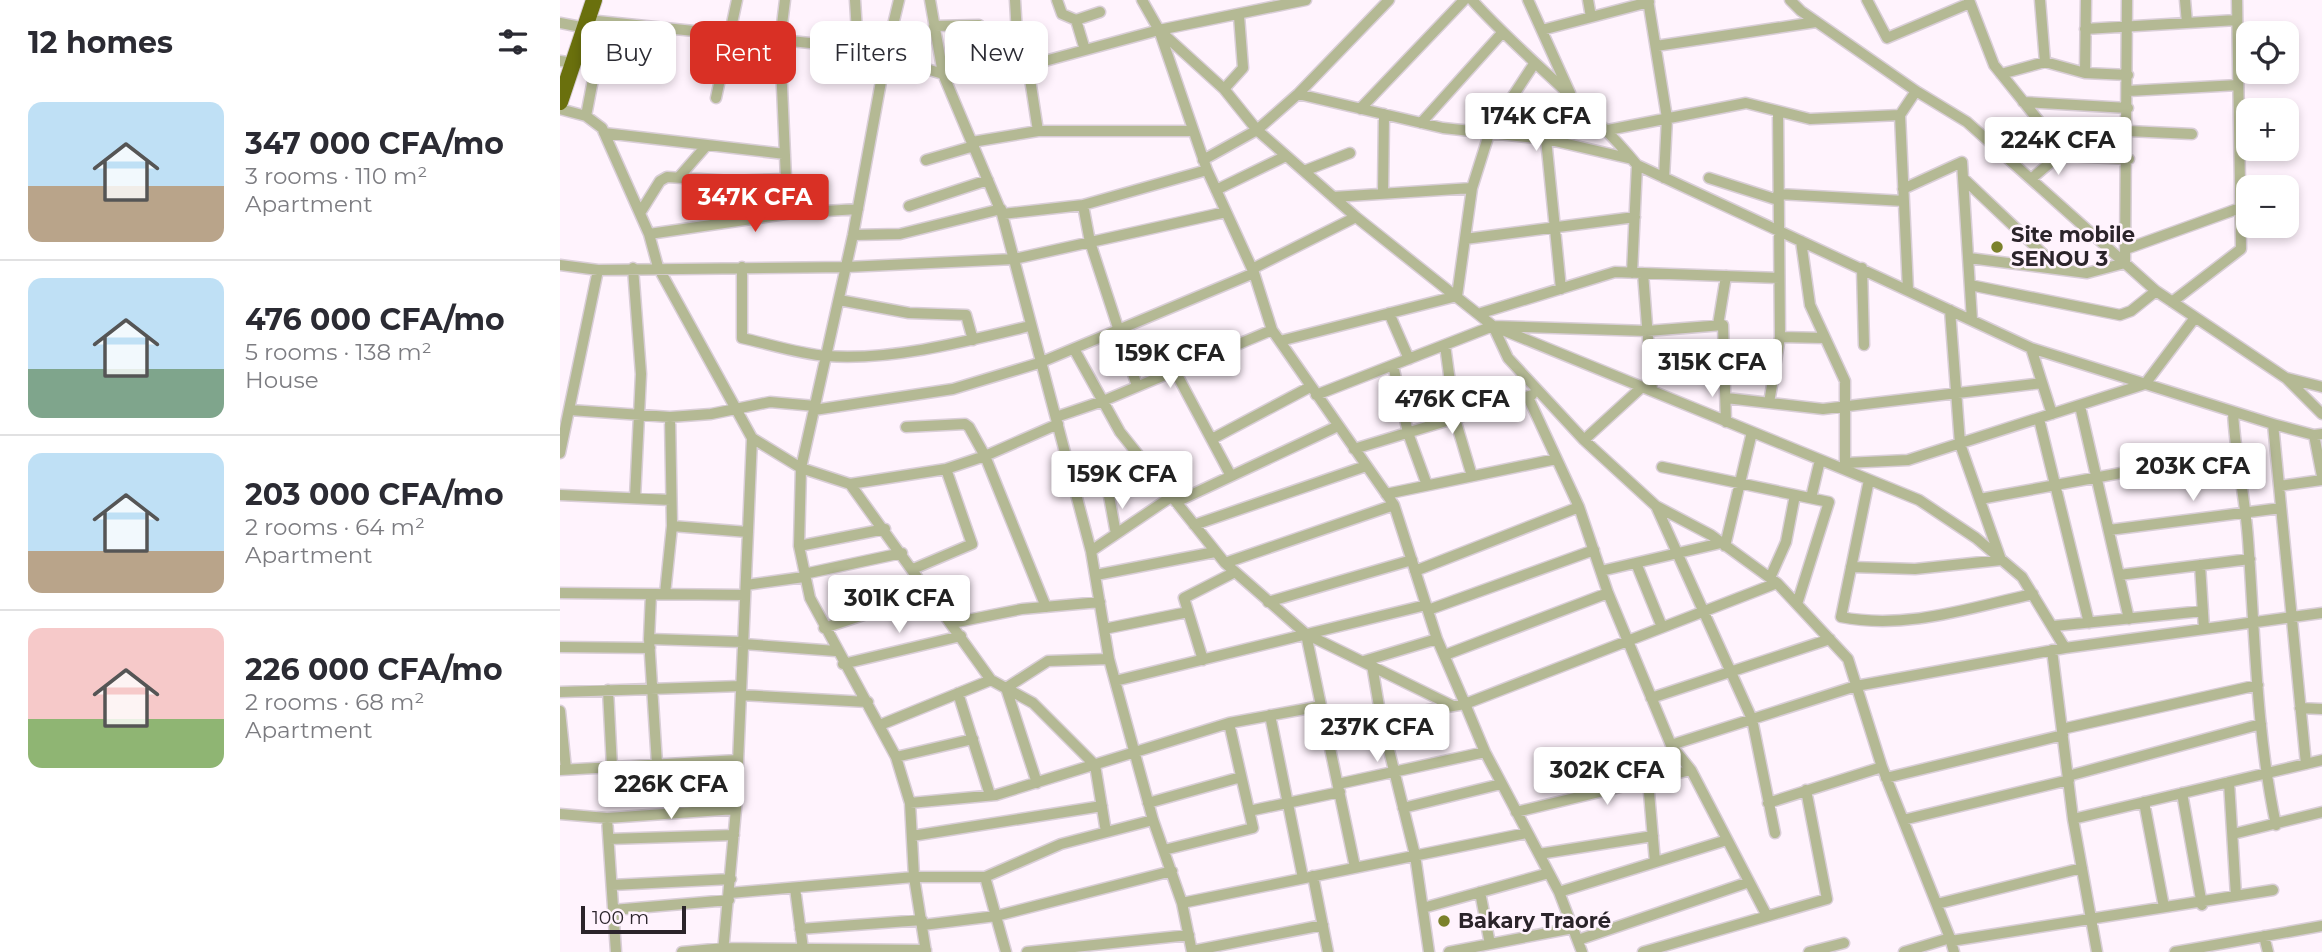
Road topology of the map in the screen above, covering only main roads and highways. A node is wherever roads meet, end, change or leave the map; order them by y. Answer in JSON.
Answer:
{"nodes":[{"id":1,"x":594,"y":0,"type":"edge"},
{"id":2,"x":567,"y":62,"type":"edge"},
{"id":3,"x":560,"y":102,"type":"edge"}],
"edges":[{"from":1,"to":2,"type":"highway"},
{"from":2,"to":3,"type":"highway"}]}
